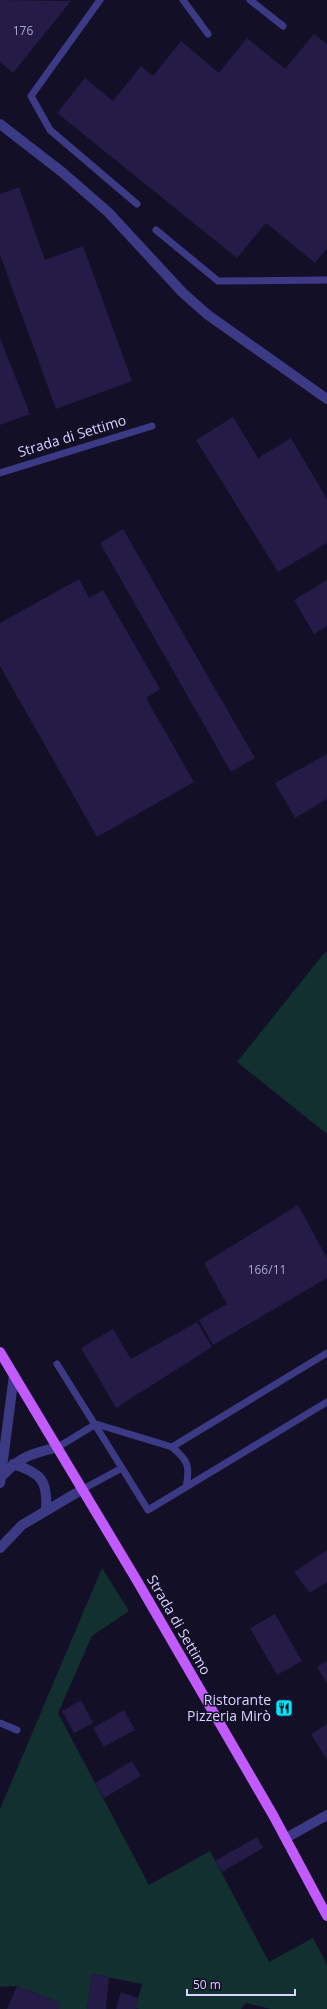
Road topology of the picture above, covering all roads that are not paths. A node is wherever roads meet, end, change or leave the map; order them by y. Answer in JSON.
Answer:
{"nodes":[{"id":1,"x":100,"y":0,"type":"edge"},
{"id":2,"x":183,"y":0,"type":"edge"},
{"id":3,"x":250,"y":0,"type":"edge"},
{"id":4,"x":283,"y":26,"type":"dead end"},
{"id":5,"x":208,"y":34,"type":"dead end"},
{"id":6,"x":0,"y":124,"type":"edge"},
{"id":7,"x":137,"y":204,"type":"dead end"},
{"id":8,"x":156,"y":230,"type":"dead end"},
{"id":9,"x":327,"y":280,"type":"edge"},
{"id":10,"x":327,"y":399,"type":"edge"},
{"id":11,"x":152,"y":426,"type":"dead end"},
{"id":12,"x":0,"y":473,"type":"edge"},
{"id":13,"x":0,"y":1352,"type":"edge"},
{"id":14,"x":327,"y":1353,"type":"edge"},
{"id":15,"x":57,"y":1364,"type":"dead end"},
{"id":16,"x":14,"y":1375,"type":"junction"},
{"id":17,"x":327,"y":1402,"type":"edge"},
{"id":18,"x":96,"y":1424,"type":"junction"},
{"id":19,"x":58,"y":1447,"type":"junction"},
{"id":20,"x":172,"y":1447,"type":"junction"},
{"id":21,"x":13,"y":1464,"type":"junction"},
{"id":22,"x":122,"y":1468,"type":"junction"},
{"id":23,"x":0,"y":1480,"type":"edge"},
{"id":24,"x":186,"y":1487,"type":"junction"},
{"id":25,"x":83,"y":1490,"type":"junction"},
{"id":26,"x":46,"y":1510,"type":"junction"},
{"id":27,"x":0,"y":1548,"type":"edge"},
{"id":28,"x":0,"y":1723,"type":"edge"},
{"id":29,"x":17,"y":1730,"type":"dead end"},
{"id":30,"x":327,"y":1815,"type":"edge"},
{"id":31,"x":286,"y":1838,"type":"junction"},
{"id":32,"x":327,"y":1916,"type":"edge"}],
"edges":[{"from":1,"to":7,"type":"lane"},
{"from":2,"to":5,"type":"lane"},
{"from":3,"to":4,"type":"lane"},
{"from":6,"to":10,"type":"street"},
{"from":8,"to":9,"type":"lane"},
{"from":11,"to":12,"type":"lane","name":"Strada di Settimo"},
{"from":13,"to":16,"type":"main road","name":"Strada di Settimo"},
{"from":14,"to":20,"type":"lane"},
{"from":15,"to":18,"type":"lane"},
{"from":16,"to":19,"type":"main road","name":"Strada di Settimo"},
{"from":16,"to":23,"type":"street"},
{"from":17,"to":24,"type":"lane"},
{"from":18,"to":19,"type":"lane"},
{"from":18,"to":20,"type":"lane"},
{"from":18,"to":22,"type":"lane"},
{"from":19,"to":21,"type":"street"},
{"from":19,"to":25,"type":"main road","name":"Strada di Settimo"},
{"from":20,"to":24,"type":"lane"},
{"from":21,"to":23,"type":"street"},
{"from":21,"to":26,"type":"street"},
{"from":22,"to":24,"type":"lane"},
{"from":22,"to":25,"type":"lane"},
{"from":25,"to":26,"type":"street"},
{"from":25,"to":31,"type":"main road","name":"Strada di Settimo"},
{"from":26,"to":27,"type":"street"},
{"from":28,"to":29,"type":"lane"},
{"from":30,"to":31,"type":"street"},
{"from":31,"to":32,"type":"main road","name":"Strada di Settimo"}]}
